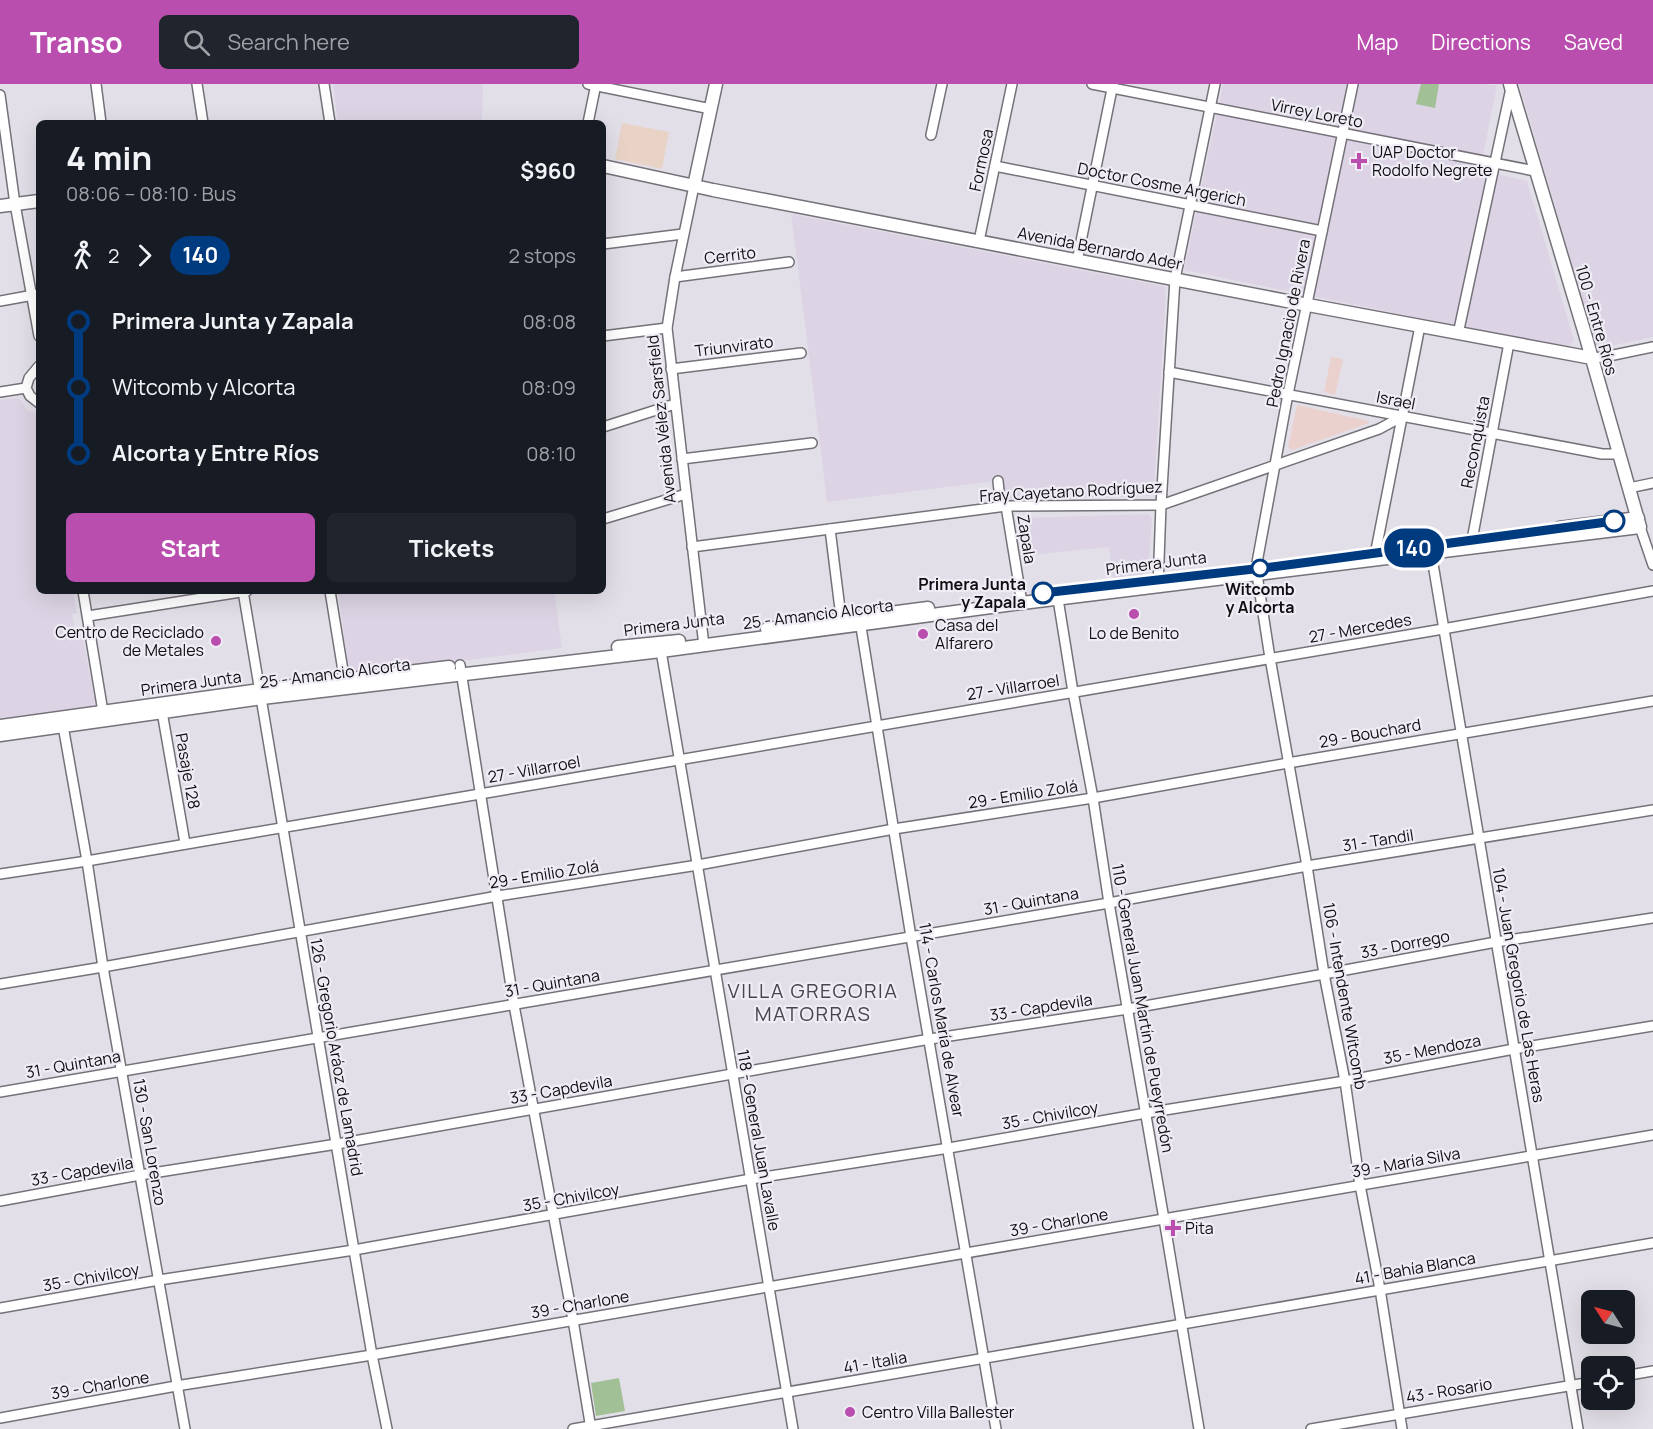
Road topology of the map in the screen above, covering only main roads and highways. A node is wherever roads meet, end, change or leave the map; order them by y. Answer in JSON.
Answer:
{"nodes":[{"id":1,"x":716,"y":84,"type":"edge"},
{"id":2,"x":1511,"y":86,"type":"edge"},
{"id":3,"x":606,"y":167,"type":"edge"},
{"id":4,"x":694,"y":186,"type":"junction"},
{"id":5,"x":36,"y":201,"type":"edge"},
{"id":6,"x":0,"y":206,"type":"edge"},
{"id":7,"x":1592,"y":358,"type":"junction"},
{"id":8,"x":1639,"y":522,"type":"joint"},
{"id":9,"x":62,"y":722,"type":"junction"},
{"id":10,"x":0,"y":726,"type":"edge"},
{"id":11,"x":0,"y":735,"type":"edge"}],
"edges":[{"from":1,"to":4,"type":"main road","name":"Avenida Vélez Sarsfield"},
{"from":2,"to":7,"type":"main road","name":"100 - Entre Ríos"},
{"from":3,"to":4,"type":"main road","name":"Avenida Bernardo Ader"},
{"from":4,"to":7,"type":"main road","name":"Avenida Bernardo Ader"},
{"from":5,"to":6,"type":"main road"},
{"from":7,"to":8,"type":"main road","name":"100 - Entre Ríos"},
{"from":8,"to":9,"type":"main road","name":"Primera Junta"},
{"from":9,"to":10,"type":"main road","name":"Primera Junta"},
{"from":9,"to":11,"type":"main road"}]}
